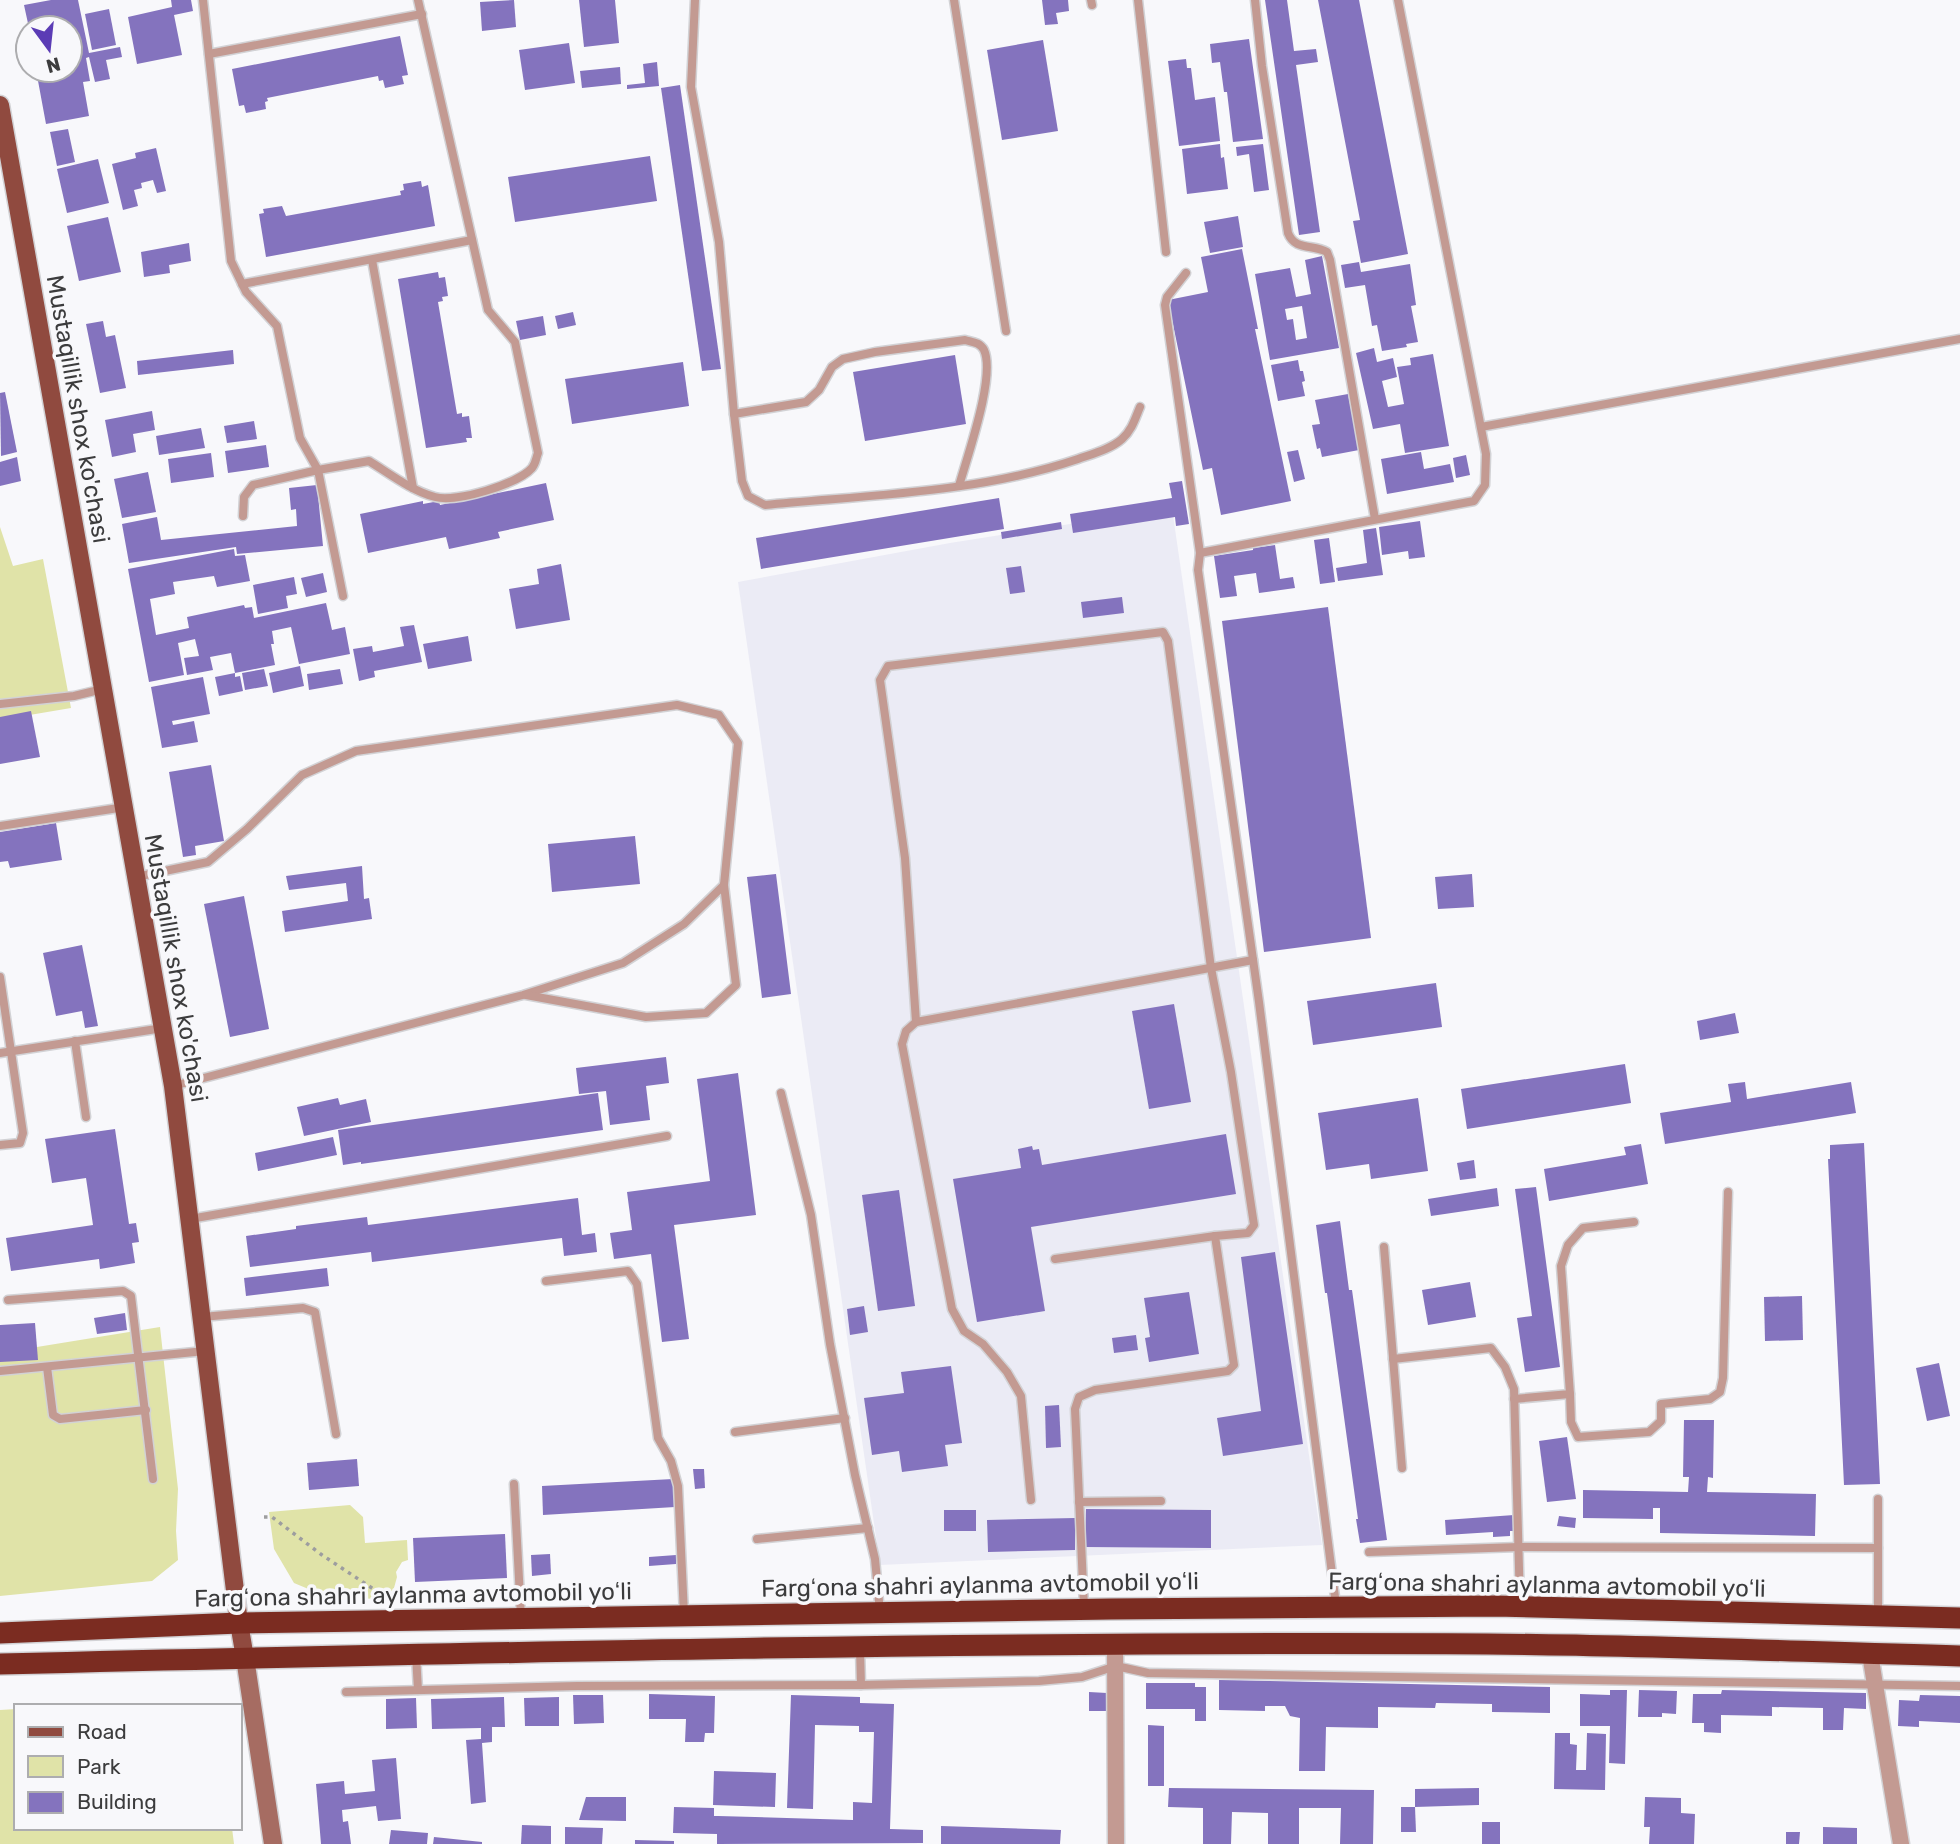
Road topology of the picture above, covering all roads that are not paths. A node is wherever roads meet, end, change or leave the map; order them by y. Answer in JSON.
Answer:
{"nodes":[{"id":1,"x":203,"y":0,"type":"edge"},
{"id":2,"x":418,"y":0,"type":"edge"},
{"id":3,"x":695,"y":0,"type":"edge"},
{"id":4,"x":954,"y":0,"type":"edge"},
{"id":5,"x":1139,"y":0,"type":"edge"},
{"id":6,"x":1255,"y":0,"type":"edge"},
{"id":7,"x":1398,"y":0,"type":"edge"},
{"id":8,"x":422,"y":14,"type":"junction"},
{"id":9,"x":209,"y":54,"type":"junction"},
{"id":10,"x":0,"y":105,"type":"edge"},
{"id":11,"x":472,"y":240,"type":"junction"},
{"id":12,"x":1166,"y":252,"type":"dead end"},
{"id":13,"x":372,"y":260,"type":"junction"},
{"id":14,"x":1186,"y":273,"type":"dead end"},
{"id":15,"x":242,"y":284,"type":"junction"},
{"id":16,"x":1006,"y":331,"type":"dead end"},
{"id":17,"x":1960,"y":339,"type":"edge"},
{"id":18,"x":1140,"y":407,"type":"dead end"},
{"id":19,"x":734,"y":414,"type":"junction"},
{"id":20,"x":1481,"y":427,"type":"junction"},
{"id":21,"x":318,"y":470,"type":"junction"},
{"id":22,"x":959,"y":486,"type":"junction"},
{"id":23,"x":414,"y":488,"type":"junction"},
{"id":24,"x":243,"y":516,"type":"dead end"},
{"id":25,"x":1375,"y":519,"type":"junction"},
{"id":26,"x":1200,"y":553,"type":"junction"},
{"id":27,"x":343,"y":596,"type":"dead end"},
{"id":28,"x":103,"y":689,"type":"junction"},
{"id":29,"x":0,"y":704,"type":"edge"},
{"id":30,"x":125,"y":807,"type":"junction"},
{"id":31,"x":0,"y":826,"type":"edge"},
{"id":32,"x":136,"y":877,"type":"junction"},
{"id":33,"x":724,"y":885,"type":"junction"},
{"id":34,"x":1253,"y":960,"type":"junction"},
{"id":35,"x":1211,"y":968,"type":"junction"},
{"id":36,"x":0,"y":977,"type":"edge"},
{"id":37,"x":523,"y":995,"type":"junction"},
{"id":38,"x":916,"y":1022,"type":"junction"},
{"id":39,"x":163,"y":1028,"type":"junction"},
{"id":40,"x":75,"y":1041,"type":"junction"},
{"id":41,"x":10,"y":1051,"type":"junction"},
{"id":42,"x":0,"y":1053,"type":"edge"},
{"id":43,"x":173,"y":1086,"type":"junction"},
{"id":44,"x":781,"y":1093,"type":"dead end"},
{"id":45,"x":86,"y":1117,"type":"dead end"},
{"id":46,"x":667,"y":1136,"type":"dead end"},
{"id":47,"x":0,"y":1145,"type":"edge"},
{"id":48,"x":1728,"y":1192,"type":"dead end"},
{"id":49,"x":189,"y":1219,"type":"junction"},
{"id":50,"x":1634,"y":1222,"type":"dead end"},
{"id":51,"x":1215,"y":1236,"type":"junction"},
{"id":52,"x":1384,"y":1247,"type":"dead end"},
{"id":53,"x":1055,"y":1259,"type":"dead end"},
{"id":54,"x":546,"y":1281,"type":"dead end"},
{"id":55,"x":8,"y":1300,"type":"dead end"},
{"id":56,"x":201,"y":1317,"type":"junction"},
{"id":57,"x":205,"y":1351,"type":"junction"},
{"id":58,"x":140,"y":1358,"type":"junction"},
{"id":59,"x":1393,"y":1359,"type":"junction"},
{"id":60,"x":47,"y":1367,"type":"junction"},
{"id":61,"x":0,"y":1371,"type":"edge"},
{"id":62,"x":1570,"y":1394,"type":"junction"},
{"id":63,"x":1514,"y":1399,"type":"junction"},
{"id":64,"x":146,"y":1410,"type":"junction"},
{"id":65,"x":845,"y":1418,"type":"junction"},
{"id":66,"x":734,"y":1432,"type":"dead end"},
{"id":67,"x":336,"y":1434,"type":"dead end"},
{"id":68,"x":1402,"y":1468,"type":"dead end"},
{"id":69,"x":153,"y":1479,"type":"dead end"},
{"id":70,"x":514,"y":1484,"type":"dead end"},
{"id":71,"x":1878,"y":1499,"type":"dead end"},
{"id":72,"x":1031,"y":1500,"type":"dead end"},
{"id":73,"x":1079,"y":1502,"type":"junction"},
{"id":74,"x":1161,"y":1502,"type":"dead end"},
{"id":75,"x":868,"y":1528,"type":"junction"},
{"id":76,"x":757,"y":1539,"type":"dead end"},
{"id":77,"x":1519,"y":1547,"type":"junction"},
{"id":78,"x":1878,"y":1548,"type":"junction"},
{"id":79,"x":1369,"y":1552,"type":"dead end"},
{"id":80,"x":1521,"y":1607,"type":"junction"},
{"id":81,"x":1336,"y":1608,"type":"junction"},
{"id":82,"x":1084,"y":1610,"type":"junction"},
{"id":83,"x":880,"y":1613,"type":"junction"},
{"id":84,"x":684,"y":1616,"type":"junction"},
{"id":85,"x":1878,"y":1616,"type":"junction"},
{"id":86,"x":521,"y":1618,"type":"junction"},
{"id":87,"x":1960,"y":1618,"type":"edge"},
{"id":88,"x":239,"y":1623,"type":"junction"},
{"id":89,"x":0,"y":1633,"type":"edge"},
{"id":90,"x":1115,"y":1644,"type":"junction"},
{"id":91,"x":860,"y":1648,"type":"junction"},
{"id":92,"x":1870,"y":1654,"type":"junction"},
{"id":93,"x":416,"y":1655,"type":"junction"},
{"id":94,"x":1960,"y":1656,"type":"edge"},
{"id":95,"x":245,"y":1658,"type":"junction"},
{"id":96,"x":0,"y":1664,"type":"edge"},
{"id":97,"x":1116,"y":1666,"type":"junction"},
{"id":98,"x":1876,"y":1683,"type":"junction"},
{"id":99,"x":861,"y":1685,"type":"junction"},
{"id":100,"x":1960,"y":1686,"type":"edge"},
{"id":101,"x":418,"y":1690,"type":"junction"},
{"id":102,"x":346,"y":1692,"type":"dead end"},
{"id":103,"x":272,"y":1844,"type":"edge"},
{"id":104,"x":1116,"y":1844,"type":"edge"},
{"id":105,"x":1901,"y":1844,"type":"edge"}],
"edges":[{"from":1,"to":9,"type":"lane"},
{"from":2,"to":8,"type":"lane"},
{"from":3,"to":19,"type":"lane"},
{"from":4,"to":16,"type":"lane"},
{"from":5,"to":12,"type":"lane"},
{"from":6,"to":25,"type":"lane"},
{"from":7,"to":20,"type":"lane"},
{"from":8,"to":9,"type":"lane"},
{"from":8,"to":11,"type":"lane"},
{"from":9,"to":15,"type":"lane"},
{"from":10,"to":28,"type":"main road","name":"Mustaqillik shox ko'chasi"},
{"from":11,"to":13,"type":"lane"},
{"from":11,"to":23,"type":"lane"},
{"from":13,"to":15,"type":"lane"},
{"from":13,"to":23,"type":"lane"},
{"from":14,"to":26,"type":"lane"},
{"from":15,"to":21,"type":"lane"},
{"from":17,"to":20,"type":"lane"},
{"from":18,"to":22,"type":"lane"},
{"from":19,"to":22,"type":"lane"},
{"from":19,"to":22,"type":"lane"},
{"from":20,"to":25,"type":"lane"},
{"from":21,"to":23,"type":"lane"},
{"from":21,"to":24,"type":"lane"},
{"from":21,"to":27,"type":"lane"},
{"from":25,"to":26,"type":"lane"},
{"from":26,"to":34,"type":"lane"},
{"from":28,"to":29,"type":"lane"},
{"from":28,"to":30,"type":"main road","name":"Mustaqillik shox ko'chasi"},
{"from":30,"to":31,"type":"lane"},
{"from":30,"to":32,"type":"main road","name":"Mustaqillik shox ko'chasi"},
{"from":32,"to":33,"type":"lane"},
{"from":32,"to":39,"type":"main road","name":"Mustaqillik shox ko'chasi"},
{"from":33,"to":37,"type":"lane"},
{"from":33,"to":37,"type":"lane"},
{"from":34,"to":35,"type":"lane"},
{"from":34,"to":81,"type":"lane"},
{"from":35,"to":38,"type":"lane"},
{"from":35,"to":38,"type":"lane"},
{"from":35,"to":51,"type":"lane"},
{"from":36,"to":41,"type":"lane"},
{"from":37,"to":43,"type":"lane"},
{"from":38,"to":72,"type":"lane"},
{"from":39,"to":40,"type":"lane"},
{"from":39,"to":43,"type":"main road","name":"Mustaqillik shox ko'chasi"},
{"from":40,"to":41,"type":"lane"},
{"from":40,"to":45,"type":"lane"},
{"from":41,"to":42,"type":"lane"},
{"from":41,"to":47,"type":"lane"},
{"from":43,"to":49,"type":"main road","name":"Mustaqillik shox ko'chasi"},
{"from":44,"to":65,"type":"lane"},
{"from":46,"to":49,"type":"lane"},
{"from":48,"to":62,"type":"lane"},
{"from":49,"to":56,"type":"main road","name":"Mustaqillik shox ko'chasi"},
{"from":50,"to":62,"type":"lane"},
{"from":51,"to":53,"type":"lane"},
{"from":51,"to":73,"type":"lane"},
{"from":52,"to":59,"type":"lane"},
{"from":54,"to":84,"type":"lane"},
{"from":55,"to":58,"type":"lane"},
{"from":56,"to":57,"type":"main road","name":"Mustaqillik shox ko'chasi"},
{"from":56,"to":67,"type":"lane"},
{"from":57,"to":58,"type":"lane"},
{"from":57,"to":88,"type":"main road","name":"Mustaqillik shox ko'chasi"},
{"from":58,"to":60,"type":"lane"},
{"from":58,"to":64,"type":"lane"},
{"from":59,"to":63,"type":"lane"},
{"from":59,"to":68,"type":"lane"},
{"from":60,"to":61,"type":"lane"},
{"from":60,"to":64,"type":"lane"},
{"from":62,"to":63,"type":"lane"},
{"from":63,"to":77,"type":"lane"},
{"from":64,"to":69,"type":"lane"},
{"from":65,"to":66,"type":"lane"},
{"from":65,"to":75,"type":"lane"},
{"from":70,"to":86,"type":"lane"},
{"from":71,"to":78,"type":"lane"},
{"from":73,"to":74,"type":"lane"},
{"from":73,"to":82,"type":"lane"},
{"from":75,"to":76,"type":"lane"},
{"from":75,"to":83,"type":"lane"},
{"from":77,"to":78,"type":"lane"},
{"from":77,"to":79,"type":"lane"},
{"from":77,"to":80,"type":"lane"},
{"from":78,"to":85,"type":"lane"},
{"from":80,"to":81,"type":"highway","name":"Fargʻona shahri aylanma avtomobil yoʻli"},
{"from":80,"to":85,"type":"highway","name":"Fargʻona shahri aylanma avtomobil yoʻli"},
{"from":81,"to":82,"type":"highway","name":"Fargʻona shahri aylanma avtomobil yoʻli"},
{"from":82,"to":83,"type":"highway","name":"Fargʻona shahri aylanma avtomobil yoʻli"},
{"from":83,"to":84,"type":"highway","name":"Fargʻona shahri aylanma avtomobil yoʻli"},
{"from":84,"to":86,"type":"highway","name":"Fargʻona shahri aylanma avtomobil yoʻli"},
{"from":85,"to":87,"type":"highway","name":"Fargʻona shahri aylanma avtomobil yoʻli"},
{"from":86,"to":88,"type":"highway","name":"Fargʻona shahri aylanma avtomobil yoʻli"},
{"from":88,"to":89,"type":"highway","name":"Fargʻona shahri aylanma avtomobil yoʻli"},
{"from":88,"to":95,"type":"main road","name":"Mustaqillik shox ko'chasi"},
{"from":90,"to":91,"type":"highway"},
{"from":90,"to":92,"type":"highway"},
{"from":90,"to":97,"type":"street"},
{"from":91,"to":93,"type":"highway"},
{"from":91,"to":99,"type":"lane"},
{"from":92,"to":94,"type":"highway"},
{"from":92,"to":98,"type":"street"},
{"from":93,"to":95,"type":"highway"},
{"from":93,"to":101,"type":"lane"},
{"from":95,"to":96,"type":"highway"},
{"from":95,"to":103,"type":"main road","name":"Mustaqillik shox ko'chasi"},
{"from":97,"to":98,"type":"lane"},
{"from":97,"to":99,"type":"lane"},
{"from":97,"to":104,"type":"street"},
{"from":98,"to":100,"type":"lane"},
{"from":98,"to":105,"type":"street"},
{"from":99,"to":101,"type":"lane"},
{"from":101,"to":102,"type":"lane"}]}
